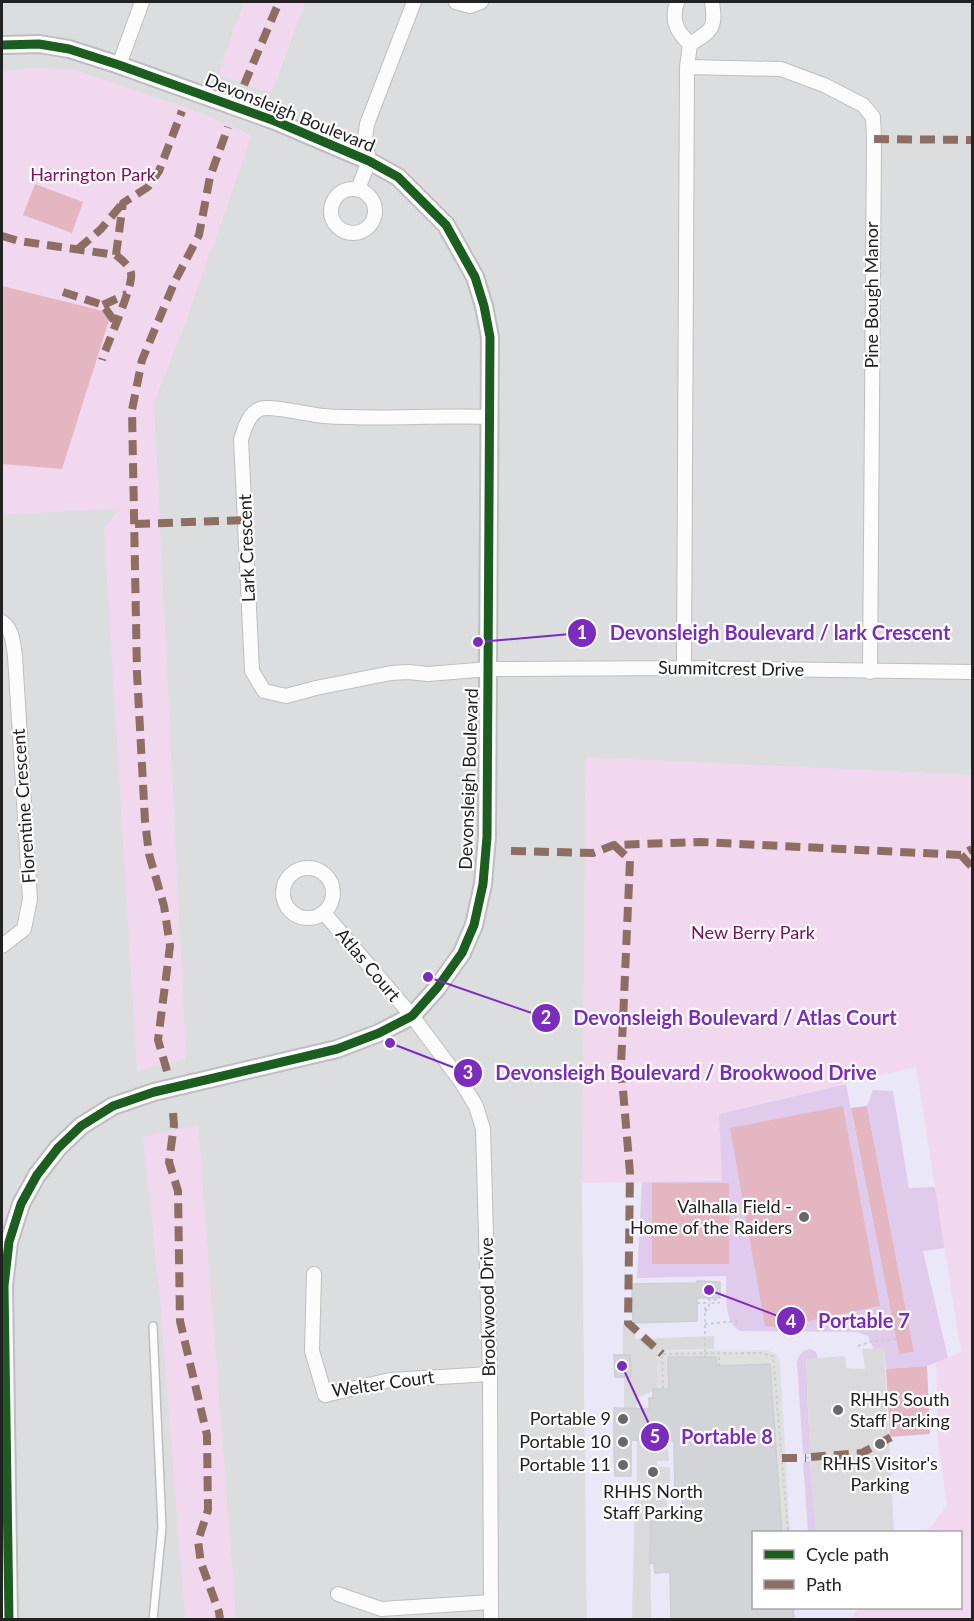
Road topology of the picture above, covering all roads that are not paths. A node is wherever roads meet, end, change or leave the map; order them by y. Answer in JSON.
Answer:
{"nodes":[{"id":1,"x":142,"y":2,"type":"edge"},
{"id":2,"x":414,"y":2,"type":"edge"},
{"id":3,"x":456,"y":2,"type":"edge"},
{"id":4,"x":482,"y":2,"type":"edge"},
{"id":5,"x":677,"y":2,"type":"edge"},
{"id":6,"x":712,"y":2,"type":"edge"},
{"id":7,"x":690,"y":44,"type":"junction"},
{"id":8,"x":2,"y":45,"type":"edge"},
{"id":9,"x":119,"y":65,"type":"junction"},
{"id":10,"x":687,"y":67,"type":"junction"},
{"id":11,"x":369,"y":160,"type":"junction"},
{"id":12,"x":358,"y":189,"type":"dead end"},
{"id":13,"x":489,"y":417,"type":"junction"},
{"id":14,"x":2,"y":622,"type":"edge"},
{"id":15,"x":684,"y":668,"type":"junction"},
{"id":16,"x":489,"y":669,"type":"junction"},
{"id":17,"x":870,"y":672,"type":"junction"},
{"id":18,"x":972,"y":672,"type":"edge"},
{"id":19,"x":324,"y":913,"type":"dead end"},
{"id":20,"x":2,"y":946,"type":"edge"},
{"id":21,"x":412,"y":1016,"type":"junction"},
{"id":22,"x":314,"y":1274,"type":"dead end"},
{"id":23,"x":153,"y":1326,"type":"dead end"},
{"id":24,"x":490,"y":1374,"type":"junction"},
{"id":25,"x":338,"y":1594,"type":"dead end"},
{"id":26,"x":491,"y":1602,"type":"junction"},
{"id":27,"x":9,"y":1620,"type":"edge"},
{"id":28,"x":153,"y":1620,"type":"edge"},
{"id":29,"x":491,"y":1620,"type":"edge"}],
"edges":[{"from":1,"to":9,"type":"street"},
{"from":2,"to":11,"type":"street"},
{"from":3,"to":4,"type":"street"},
{"from":5,"to":7,"type":"street"},
{"from":6,"to":7,"type":"street"},
{"from":7,"to":10,"type":"street"},
{"from":8,"to":9,"type":"street","name":"Devonsleigh Boulevard"},
{"from":9,"to":11,"type":"street","name":"Devonsleigh Boulevard"},
{"from":10,"to":15,"type":"street"},
{"from":10,"to":17,"type":"street","name":"Pine Bough Manor"},
{"from":11,"to":12,"type":"street"},
{"from":11,"to":13,"type":"street","name":"Devonsleigh Boulevard"},
{"from":13,"to":16,"type":"street","name":"Devonsleigh Boulevard"},
{"from":13,"to":16,"type":"street","name":"Lark Crescent"},
{"from":14,"to":20,"type":"street","name":"Florentine Crescent"},
{"from":15,"to":16,"type":"street","name":"Summitcrest Drive"},
{"from":15,"to":17,"type":"street","name":"Summitcrest Drive"},
{"from":16,"to":21,"type":"street","name":"Devonsleigh Boulevard"},
{"from":17,"to":18,"type":"street","name":"Summitcrest Drive"},
{"from":19,"to":21,"type":"street","name":"Atlas Court"},
{"from":21,"to":24,"type":"street","name":"Brookwood Drive"},
{"from":21,"to":27,"type":"street","name":"Devonsleigh Boulevard"},
{"from":22,"to":24,"type":"street","name":"Welter Court"},
{"from":23,"to":28,"type":"lane"},
{"from":24,"to":26,"type":"street","name":"Brookwood Drive"},
{"from":25,"to":26,"type":"street"},
{"from":26,"to":29,"type":"street","name":"Brookwood Drive"}]}
